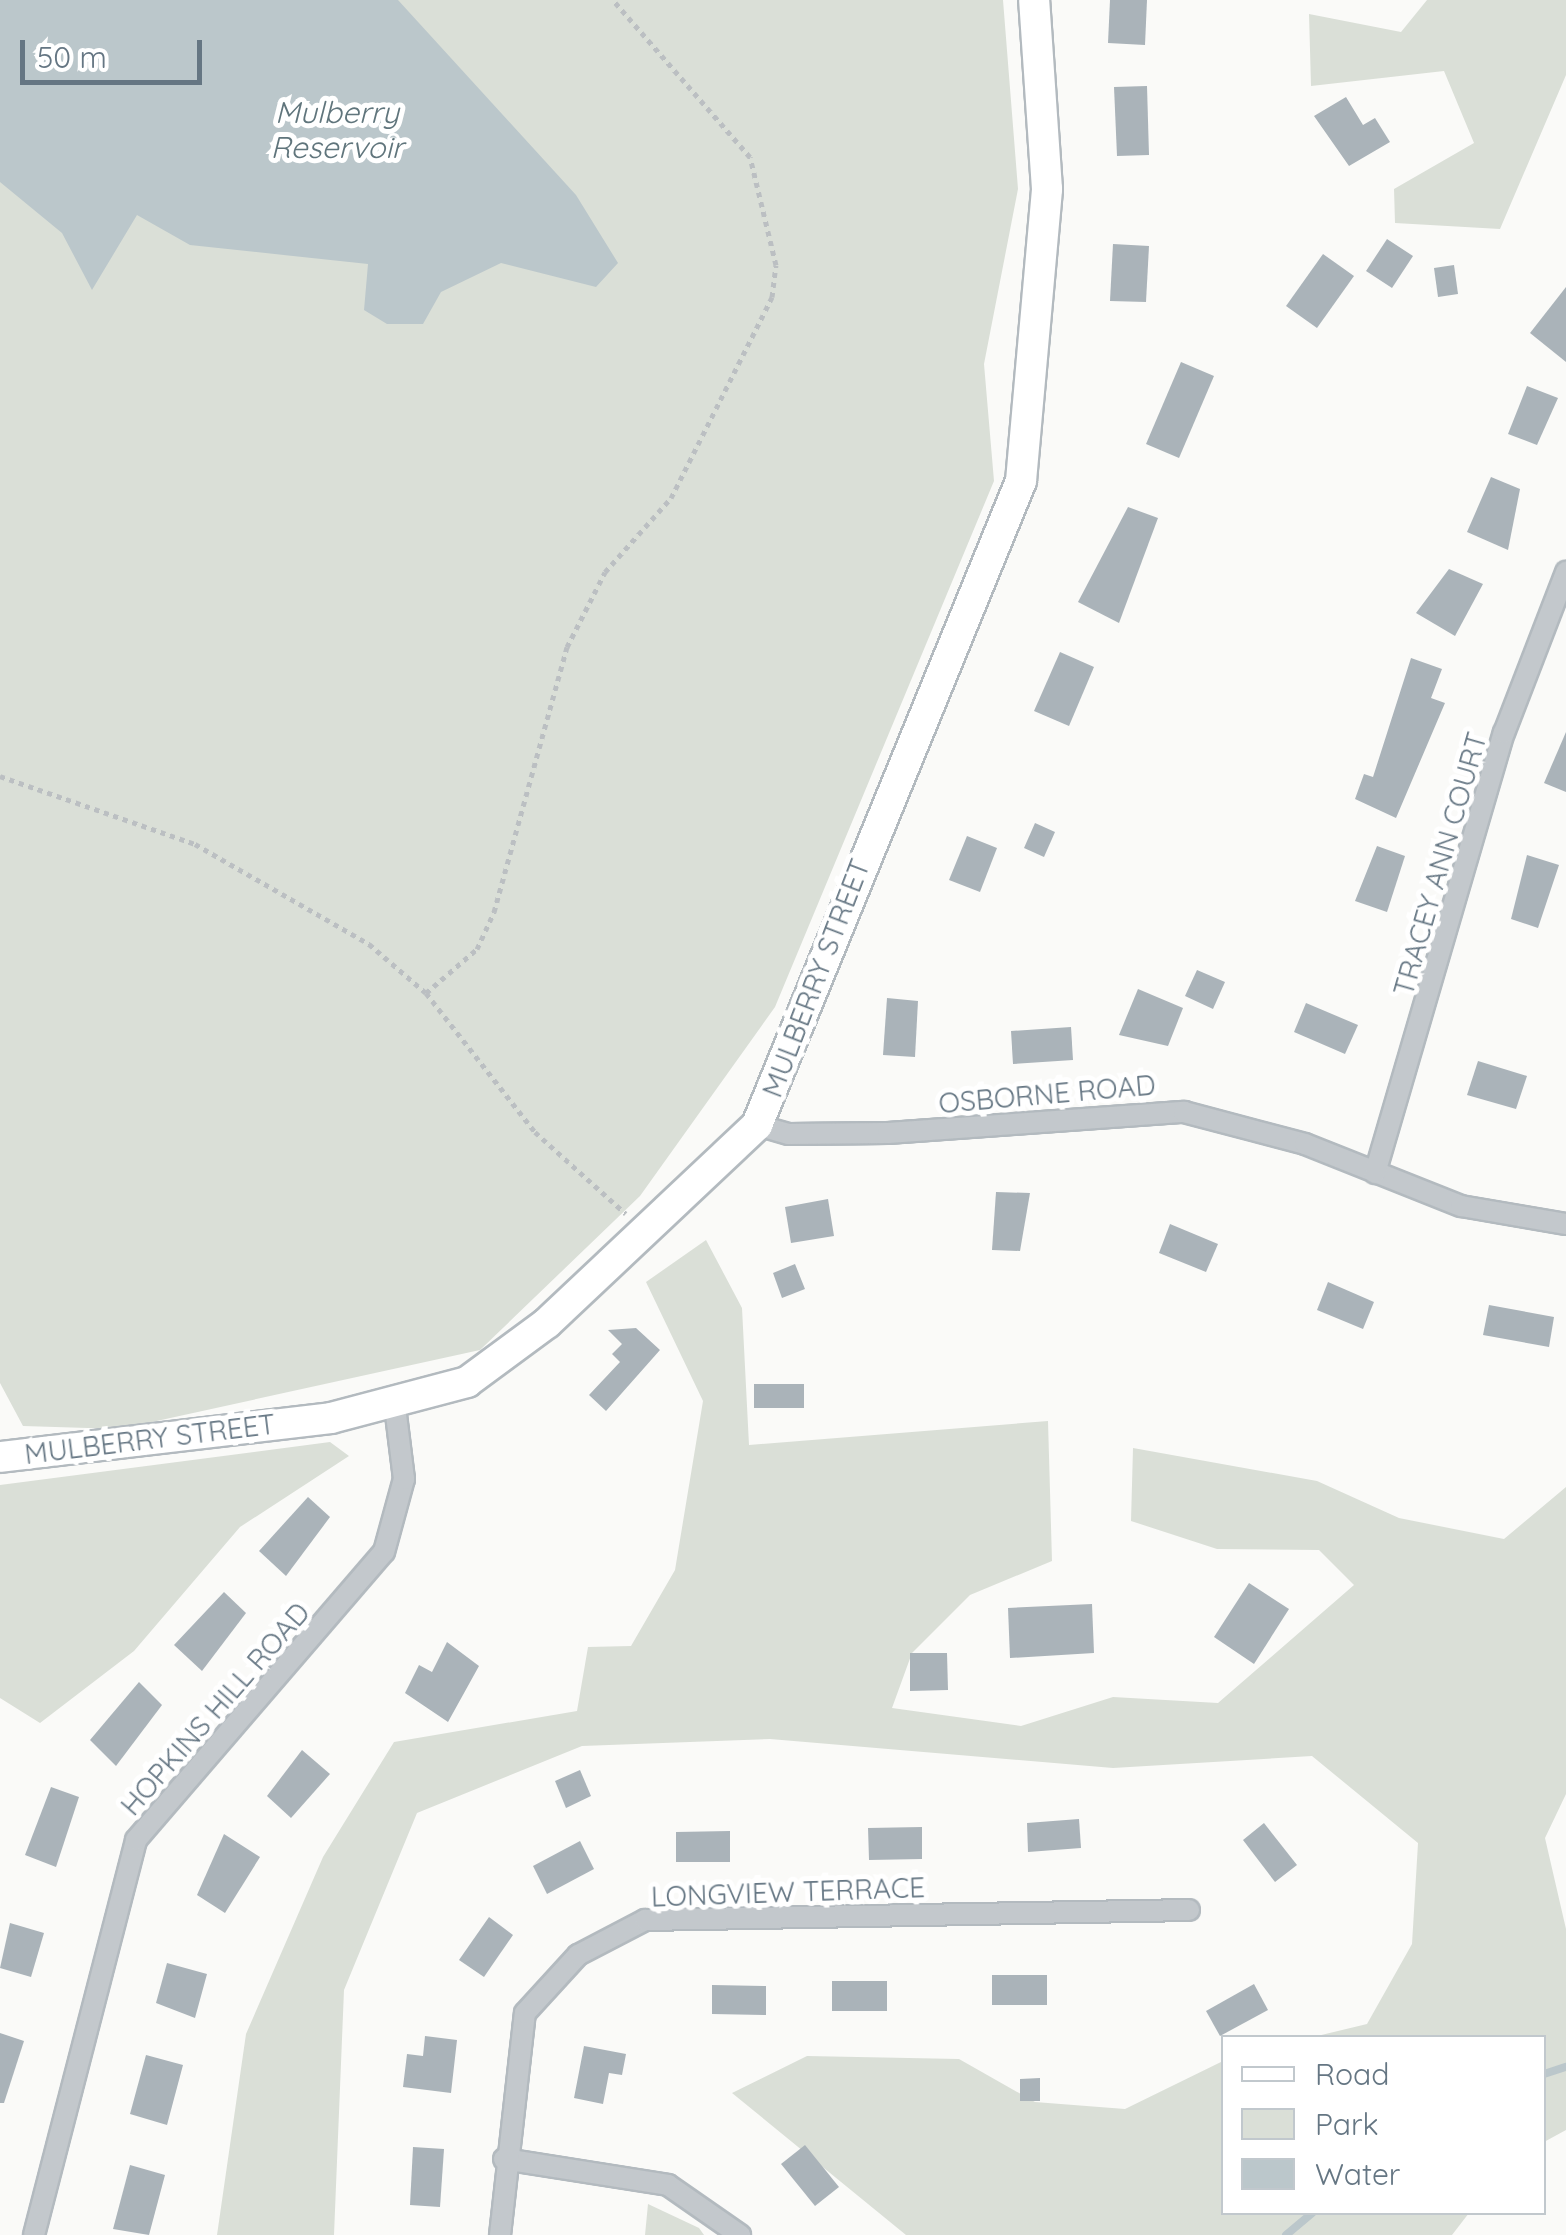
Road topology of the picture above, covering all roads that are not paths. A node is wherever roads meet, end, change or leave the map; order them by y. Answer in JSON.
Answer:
{"nodes":[{"id":1,"x":1034,"y":0,"type":"edge"},
{"id":2,"x":1566,"y":572,"type":"edge"},
{"id":3,"x":756,"y":1125,"type":"junction"},
{"id":4,"x":1375,"y":1173,"type":"junction"},
{"id":5,"x":1566,"y":1224,"type":"edge"},
{"id":6,"x":396,"y":1407,"type":"junction"},
{"id":7,"x":0,"y":1457,"type":"edge"},
{"id":8,"x":1189,"y":1910,"type":"dead end"},
{"id":9,"x":504,"y":2159,"type":"junction"},
{"id":10,"x":34,"y":2235,"type":"edge"},
{"id":11,"x":500,"y":2235,"type":"edge"},
{"id":12,"x":740,"y":2235,"type":"edge"}],
"edges":[{"from":1,"to":3,"type":"street","name":"MULBERRY STREET"},
{"from":2,"to":4,"type":"street","name":"TRACEY ANN COURT"},
{"from":3,"to":4,"type":"street","name":"OSBORNE ROAD"},
{"from":3,"to":6,"type":"street","name":"MULBERRY STREET"},
{"from":4,"to":5,"type":"street","name":"OSBORNE ROAD"},
{"from":6,"to":7,"type":"street","name":"MULBERRY STREET"},
{"from":6,"to":10,"type":"street","name":"HOPKINS HILL ROAD"},
{"from":8,"to":9,"type":"street","name":"LONGVIEW TERRACE"},
{"from":9,"to":11,"type":"street","name":"LONGVIEW TERRACE"},
{"from":9,"to":12,"type":"street"}]}
